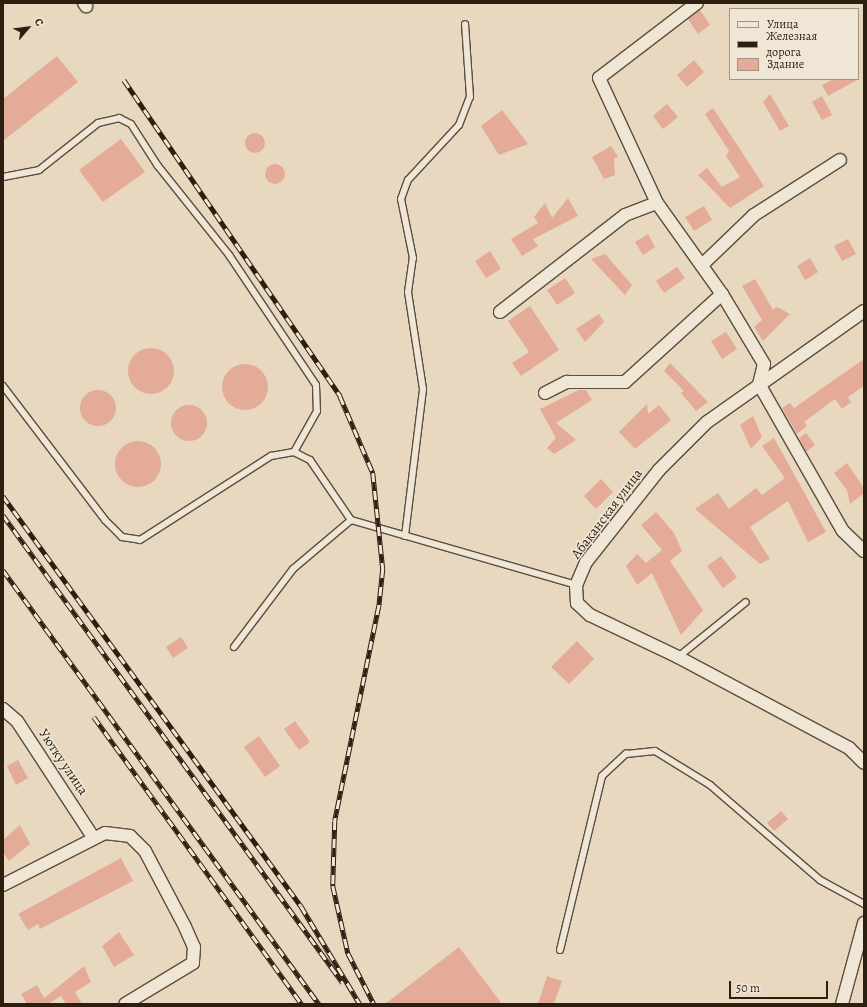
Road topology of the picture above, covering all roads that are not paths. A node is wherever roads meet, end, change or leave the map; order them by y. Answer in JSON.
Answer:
{"nodes":[{"id":1,"x":697,"y":3,"type":"edge"},
{"id":2,"x":465,"y":24,"type":"dead end"},
{"id":3,"x":840,"y":160,"type":"dead end"},
{"id":4,"x":3,"y":177,"type":"edge"},
{"id":5,"x":657,"y":203,"type":"junction"},
{"id":6,"x":702,"y":265,"type":"junction"},
{"id":7,"x":722,"y":294,"type":"junction"},
{"id":8,"x":864,"y":311,"type":"edge"},
{"id":9,"x":500,"y":312,"type":"dead end"},
{"id":10,"x":759,"y":384,"type":"junction"},
{"id":11,"x":3,"y":386,"type":"edge"},
{"id":12,"x":545,"y":393,"type":"dead end"},
{"id":13,"x":294,"y":452,"type":"junction"},
{"id":14,"x":352,"y":520,"type":"junction"},
{"id":15,"x":405,"y":536,"type":"junction"},
{"id":16,"x":864,"y":551,"type":"edge"},
{"id":17,"x":576,"y":585,"type":"junction"},
{"id":18,"x":746,"y":602,"type":"dead end"},
{"id":19,"x":234,"y":647,"type":"dead end"},
{"id":20,"x":678,"y":656,"type":"junction"},
{"id":21,"x":3,"y":709,"type":"edge"},
{"id":22,"x":864,"y":763,"type":"edge"},
{"id":23,"x":93,"y":837,"type":"junction"},
{"id":24,"x":3,"y":885,"type":"edge"},
{"id":25,"x":864,"y":904,"type":"edge"},
{"id":26,"x":864,"y":923,"type":"edge"},
{"id":27,"x":560,"y":950,"type":"dead end"},
{"id":28,"x":124,"y":1004,"type":"edge"},
{"id":29,"x":842,"y":1004,"type":"edge"}],
"edges":[{"from":1,"to":5,"type":"street"},
{"from":2,"to":15,"type":"lane"},
{"from":3,"to":6,"type":"street"},
{"from":4,"to":13,"type":"lane"},
{"from":5,"to":6,"type":"street"},
{"from":5,"to":9,"type":"street"},
{"from":6,"to":7,"type":"street"},
{"from":7,"to":10,"type":"street"},
{"from":7,"to":12,"type":"street"},
{"from":8,"to":10,"type":"street","name":"Абаканская улица"},
{"from":10,"to":16,"type":"street"},
{"from":10,"to":17,"type":"street","name":"Абаканская улица"},
{"from":11,"to":13,"type":"lane"},
{"from":13,"to":14,"type":"lane"},
{"from":14,"to":15,"type":"lane"},
{"from":14,"to":19,"type":"lane"},
{"from":15,"to":17,"type":"lane"},
{"from":17,"to":20,"type":"street"},
{"from":18,"to":20,"type":"lane"},
{"from":20,"to":22,"type":"street"},
{"from":21,"to":23,"type":"street","name":"Уютку улица"},
{"from":23,"to":24,"type":"street"},
{"from":23,"to":28,"type":"street"},
{"from":25,"to":27,"type":"lane"},
{"from":26,"to":29,"type":"street"}]}
